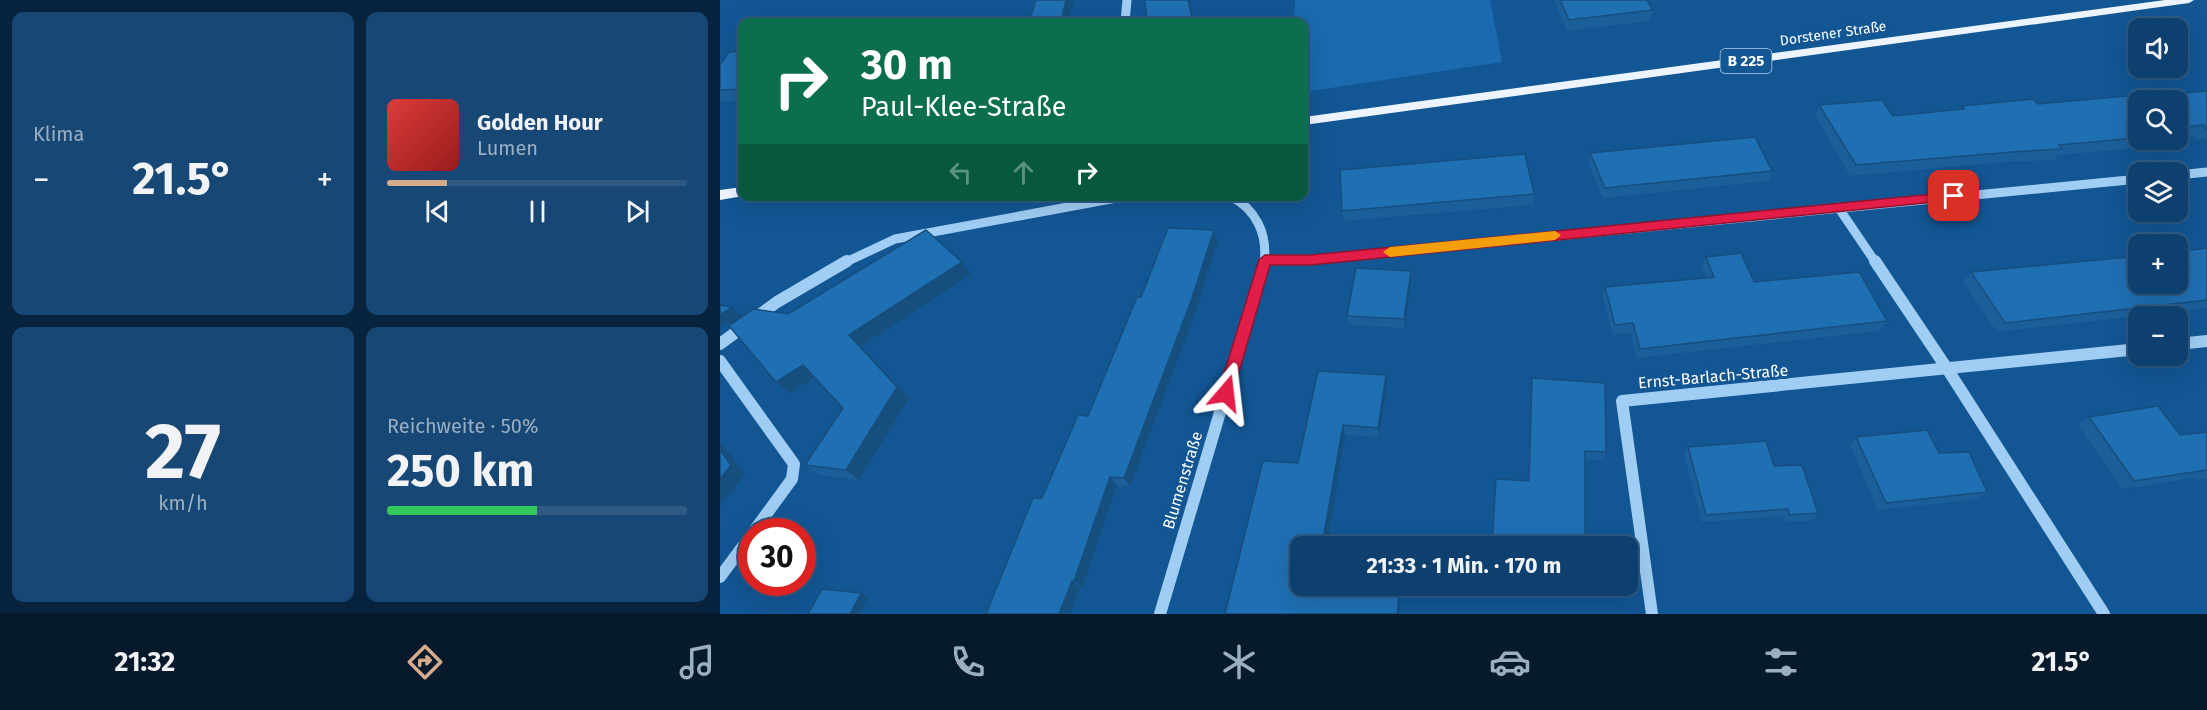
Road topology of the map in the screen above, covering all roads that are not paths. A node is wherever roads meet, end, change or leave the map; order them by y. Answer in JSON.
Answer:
{"nodes":[{"id":1,"x":1127,"y":0,"type":"edge"},
{"id":2,"x":2189,"y":0,"type":"edge"},
{"id":3,"x":1125,"y":18,"type":"edge"},
{"id":4,"x":1308,"y":120,"type":"edge"},
{"id":5,"x":2207,"y":172,"type":"edge"},
{"id":6,"x":2188,"y":174,"type":"edge"},
{"id":7,"x":2128,"y":180,"type":"edge"},
{"id":8,"x":738,"y":193,"type":"edge"},
{"id":9,"x":720,"y":195,"type":"edge"},
{"id":10,"x":1100,"y":201,"type":"edge"},
{"id":11,"x":1241,"y":201,"type":"edge"},
{"id":12,"x":1838,"y":207,"type":"junction"},
{"id":13,"x":1265,"y":260,"type":"junction"},
{"id":14,"x":2207,"y":341,"type":"edge"},
{"id":15,"x":2188,"y":343,"type":"edge"},
{"id":16,"x":720,"y":344,"type":"edge"},
{"id":17,"x":2128,"y":350,"type":"edge"},
{"id":18,"x":720,"y":361,"type":"edge"},
{"id":19,"x":1948,"y":370,"type":"junction"},
{"id":20,"x":763,"y":518,"type":"edge"},
{"id":21,"x":738,"y":552,"type":"edge"},
{"id":22,"x":720,"y":577,"type":"edge"},
{"id":23,"x":1160,"y":614,"type":"edge"},
{"id":24,"x":1652,"y":614,"type":"edge"},
{"id":25,"x":2103,"y":614,"type":"edge"}],
"edges":[{"from":1,"to":3,"type":"street"},
{"from":2,"to":4,"type":"main road","name":"Dorstener Straße","number":"B 225"},
{"from":5,"to":6,"type":"street"},
{"from":7,"to":12,"type":"street"},
{"from":8,"to":9,"type":"main road"},
{"from":10,"to":16,"type":"street"},
{"from":11,"to":13,"type":"street","name":"Blumenstraße"},
{"from":12,"to":13,"type":"street"},
{"from":12,"to":19,"type":"street"},
{"from":13,"to":23,"type":"street","name":"Blumenstraße"},
{"from":14,"to":15,"type":"street"},
{"from":17,"to":19,"type":"street"},
{"from":18,"to":20,"type":"street"},
{"from":19,"to":24,"type":"street","name":"Ernst-Barlach-Straße"},
{"from":19,"to":25,"type":"street"},
{"from":21,"to":22,"type":"street"}]}
